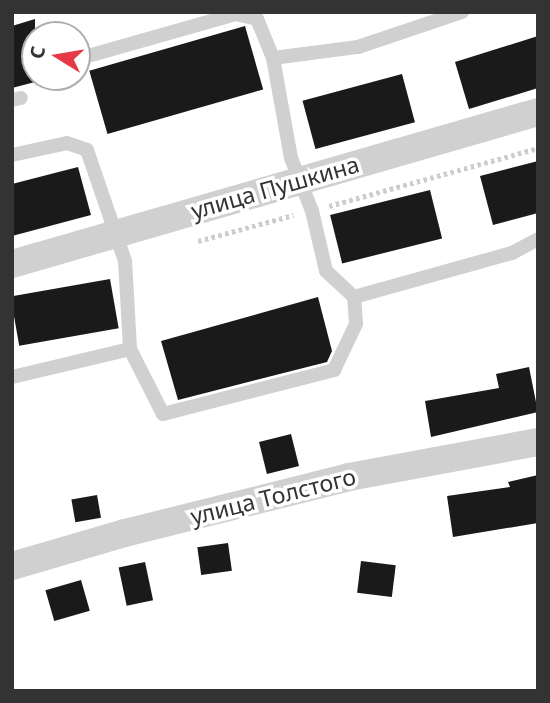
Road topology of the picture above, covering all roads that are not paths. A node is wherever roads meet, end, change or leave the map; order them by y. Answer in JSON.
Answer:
{"nodes":[{"id":1,"x":463,"y":12,"type":"edge"},
{"id":2,"x":91,"y":55,"type":"edge"},
{"id":3,"x":274,"y":58,"type":"junction"},
{"id":4,"x":538,"y":112,"type":"edge"},
{"id":5,"x":12,"y":155,"type":"edge"},
{"id":6,"x":300,"y":180,"type":"junction"},
{"id":7,"x":116,"y":234,"type":"junction"},
{"id":8,"x":538,"y":239,"type":"edge"},
{"id":9,"x":12,"y":264,"type":"edge"},
{"id":10,"x":354,"y":297,"type":"junction"},
{"id":11,"x":130,"y":349,"type":"junction"},
{"id":12,"x":12,"y":377,"type":"edge"},
{"id":13,"x":538,"y":442,"type":"edge"},
{"id":14,"x":12,"y":566,"type":"edge"}],
"edges":[{"from":1,"to":3,"type":"lane"},
{"from":2,"to":3,"type":"lane"},
{"from":3,"to":6,"type":"lane"},
{"from":4,"to":6,"type":"street","name":"улица Пушкина"},
{"from":5,"to":7,"type":"lane"},
{"from":6,"to":7,"type":"street","name":"улица Пушкина"},
{"from":6,"to":10,"type":"lane"},
{"from":7,"to":9,"type":"street","name":"улица Пушкина"},
{"from":7,"to":11,"type":"lane"},
{"from":8,"to":10,"type":"lane"},
{"from":10,"to":11,"type":"lane"},
{"from":11,"to":12,"type":"lane"},
{"from":13,"to":14,"type":"street","name":"улица Толстого"}]}
